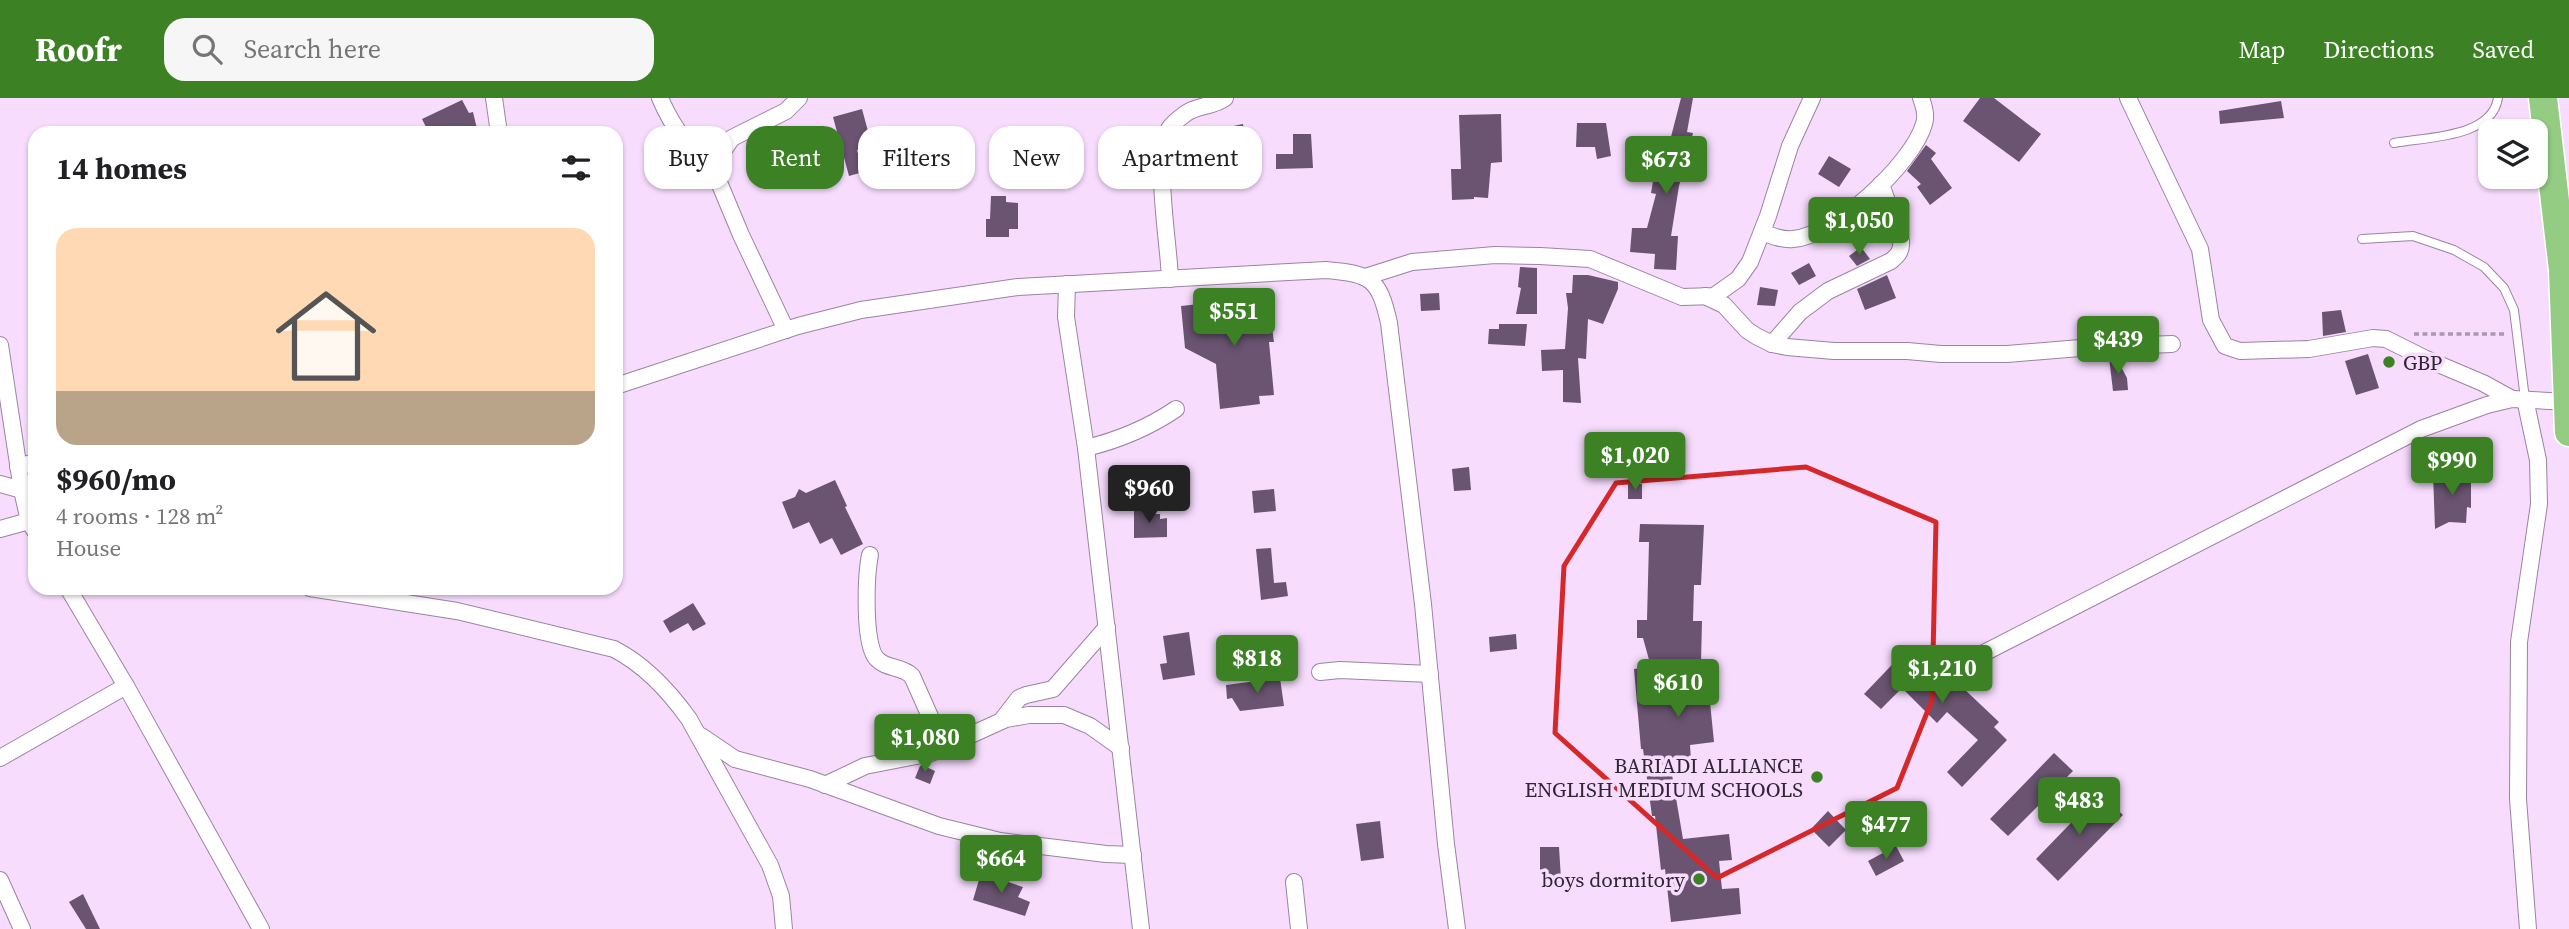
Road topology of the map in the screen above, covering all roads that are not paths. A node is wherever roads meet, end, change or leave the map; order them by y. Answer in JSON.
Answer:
{"nodes":[{"id":1,"x":494,"y":98,"type":"edge"},
{"id":2,"x":660,"y":98,"type":"edge"},
{"id":3,"x":799,"y":98,"type":"edge"},
{"id":4,"x":1812,"y":98,"type":"edge"},
{"id":5,"x":1921,"y":98,"type":"edge"},
{"id":6,"x":2128,"y":98,"type":"edge"},
{"id":7,"x":2498,"y":98,"type":"edge"},
{"id":8,"x":2543,"y":98,"type":"edge"},
{"id":9,"x":1219,"y":99,"type":"edge"},
{"id":10,"x":498,"y":126,"type":"edge"},
{"id":11,"x":674,"y":126,"type":"edge"},
{"id":12,"x":732,"y":138,"type":"edge"},
{"id":13,"x":2394,"y":142,"type":"dead end"},
{"id":14,"x":1881,"y":184,"type":"junction"},
{"id":15,"x":723,"y":189,"type":"edge"},
{"id":16,"x":1762,"y":232,"type":"junction"},
{"id":17,"x":2362,"y":239,"type":"dead end"},
{"id":18,"x":2565,"y":251,"type":"edge"},
{"id":19,"x":1365,"y":277,"type":"junction"},
{"id":20,"x":1170,"y":279,"type":"junction"},
{"id":21,"x":1068,"y":284,"type":"junction"},
{"id":22,"x":1705,"y":296,"type":"junction"},
{"id":23,"x":786,"y":330,"type":"junction"},
{"id":24,"x":1772,"y":344,"type":"junction"},
{"id":25,"x":2172,"y":344,"type":"dead end"},
{"id":26,"x":0,"y":345,"type":"edge"},
{"id":27,"x":623,"y":384,"type":"edge"},
{"id":28,"x":2519,"y":399,"type":"junction"},
{"id":29,"x":2568,"y":402,"type":"edge"},
{"id":30,"x":1176,"y":409,"type":"dead end"},
{"id":31,"x":2569,"y":432,"type":"edge"},
{"id":32,"x":1086,"y":448,"type":"junction"},
{"id":33,"x":28,"y":464,"type":"edge"},
{"id":34,"x":18,"y":467,"type":"junction"},
{"id":35,"x":0,"y":484,"type":"edge"},
{"id":36,"x":22,"y":490,"type":"junction"},
{"id":37,"x":28,"y":509,"type":"edge"},
{"id":38,"x":28,"y":526,"type":"edge"},
{"id":39,"x":0,"y":529,"type":"edge"},
{"id":40,"x":870,"y":555,"type":"dead end"},
{"id":41,"x":72,"y":595,"type":"edge"},
{"id":42,"x":355,"y":595,"type":"edge"},
{"id":43,"x":1107,"y":627,"type":"junction"},
{"id":44,"x":1976,"y":657,"type":"dead end"},
{"id":45,"x":1320,"y":672,"type":"dead end"},
{"id":46,"x":1430,"y":674,"type":"junction"},
{"id":47,"x":126,"y":686,"type":"junction"},
{"id":48,"x":1002,"y":720,"type":"junction"},
{"id":49,"x":696,"y":733,"type":"junction"},
{"id":50,"x":952,"y":743,"type":"junction"},
{"id":51,"x":1121,"y":748,"type":"junction"},
{"id":52,"x":0,"y":758,"type":"edge"},
{"id":53,"x":825,"y":785,"type":"junction"},
{"id":54,"x":1133,"y":855,"type":"junction"},
{"id":55,"x":0,"y":880,"type":"edge"},
{"id":56,"x":1294,"y":882,"type":"dead end"},
{"id":57,"x":22,"y":929,"type":"edge"},
{"id":58,"x":261,"y":929,"type":"edge"},
{"id":59,"x":784,"y":929,"type":"edge"},
{"id":60,"x":1141,"y":929,"type":"edge"},
{"id":61,"x":1299,"y":929,"type":"edge"},
{"id":62,"x":1457,"y":929,"type":"edge"},
{"id":63,"x":2528,"y":929,"type":"edge"}],
"edges":[{"from":1,"to":10,"type":"street"},
{"from":2,"to":11,"type":"street"},
{"from":3,"to":12,"type":"street"},
{"from":4,"to":16,"type":"street"},
{"from":5,"to":14,"type":"street"},
{"from":6,"to":28,"type":"street"},
{"from":7,"to":13,"type":"lane"},
{"from":8,"to":18,"type":"highway"},
{"from":9,"to":20,"type":"street"},
{"from":14,"to":16,"type":"street"},
{"from":14,"to":24,"type":"street"},
{"from":15,"to":23,"type":"street"},
{"from":16,"to":22,"type":"street"},
{"from":17,"to":28,"type":"lane"},
{"from":18,"to":29,"type":"highway"},
{"from":19,"to":20,"type":"street"},
{"from":19,"to":22,"type":"street"},
{"from":19,"to":46,"type":"street"},
{"from":20,"to":21,"type":"street"},
{"from":21,"to":23,"type":"street"},
{"from":21,"to":32,"type":"street"},
{"from":22,"to":24,"type":"street"},
{"from":23,"to":27,"type":"street"},
{"from":24,"to":25,"type":"street"},
{"from":26,"to":34,"type":"street"},
{"from":28,"to":29,"type":"street"},
{"from":28,"to":44,"type":"street"},
{"from":28,"to":63,"type":"street"},
{"from":29,"to":31,"type":"highway"},
{"from":30,"to":32,"type":"street"},
{"from":32,"to":43,"type":"street"},
{"from":33,"to":34,"type":"street"},
{"from":34,"to":36,"type":"street"},
{"from":35,"to":36,"type":"street"},
{"from":36,"to":37,"type":"street"},
{"from":38,"to":39,"type":"street"},
{"from":40,"to":50,"type":"street"},
{"from":41,"to":47,"type":"street"},
{"from":42,"to":49,"type":"street"},
{"from":43,"to":48,"type":"street"},
{"from":43,"to":51,"type":"street"},
{"from":45,"to":46,"type":"street"},
{"from":46,"to":62,"type":"street"},
{"from":47,"to":52,"type":"street"},
{"from":47,"to":58,"type":"street"},
{"from":48,"to":50,"type":"street"},
{"from":48,"to":51,"type":"street"},
{"from":49,"to":53,"type":"street"},
{"from":49,"to":59,"type":"street"},
{"from":50,"to":53,"type":"street"},
{"from":51,"to":54,"type":"street"},
{"from":53,"to":54,"type":"street"},
{"from":54,"to":60,"type":"street"},
{"from":55,"to":57,"type":"street"},
{"from":56,"to":61,"type":"street"}]}
